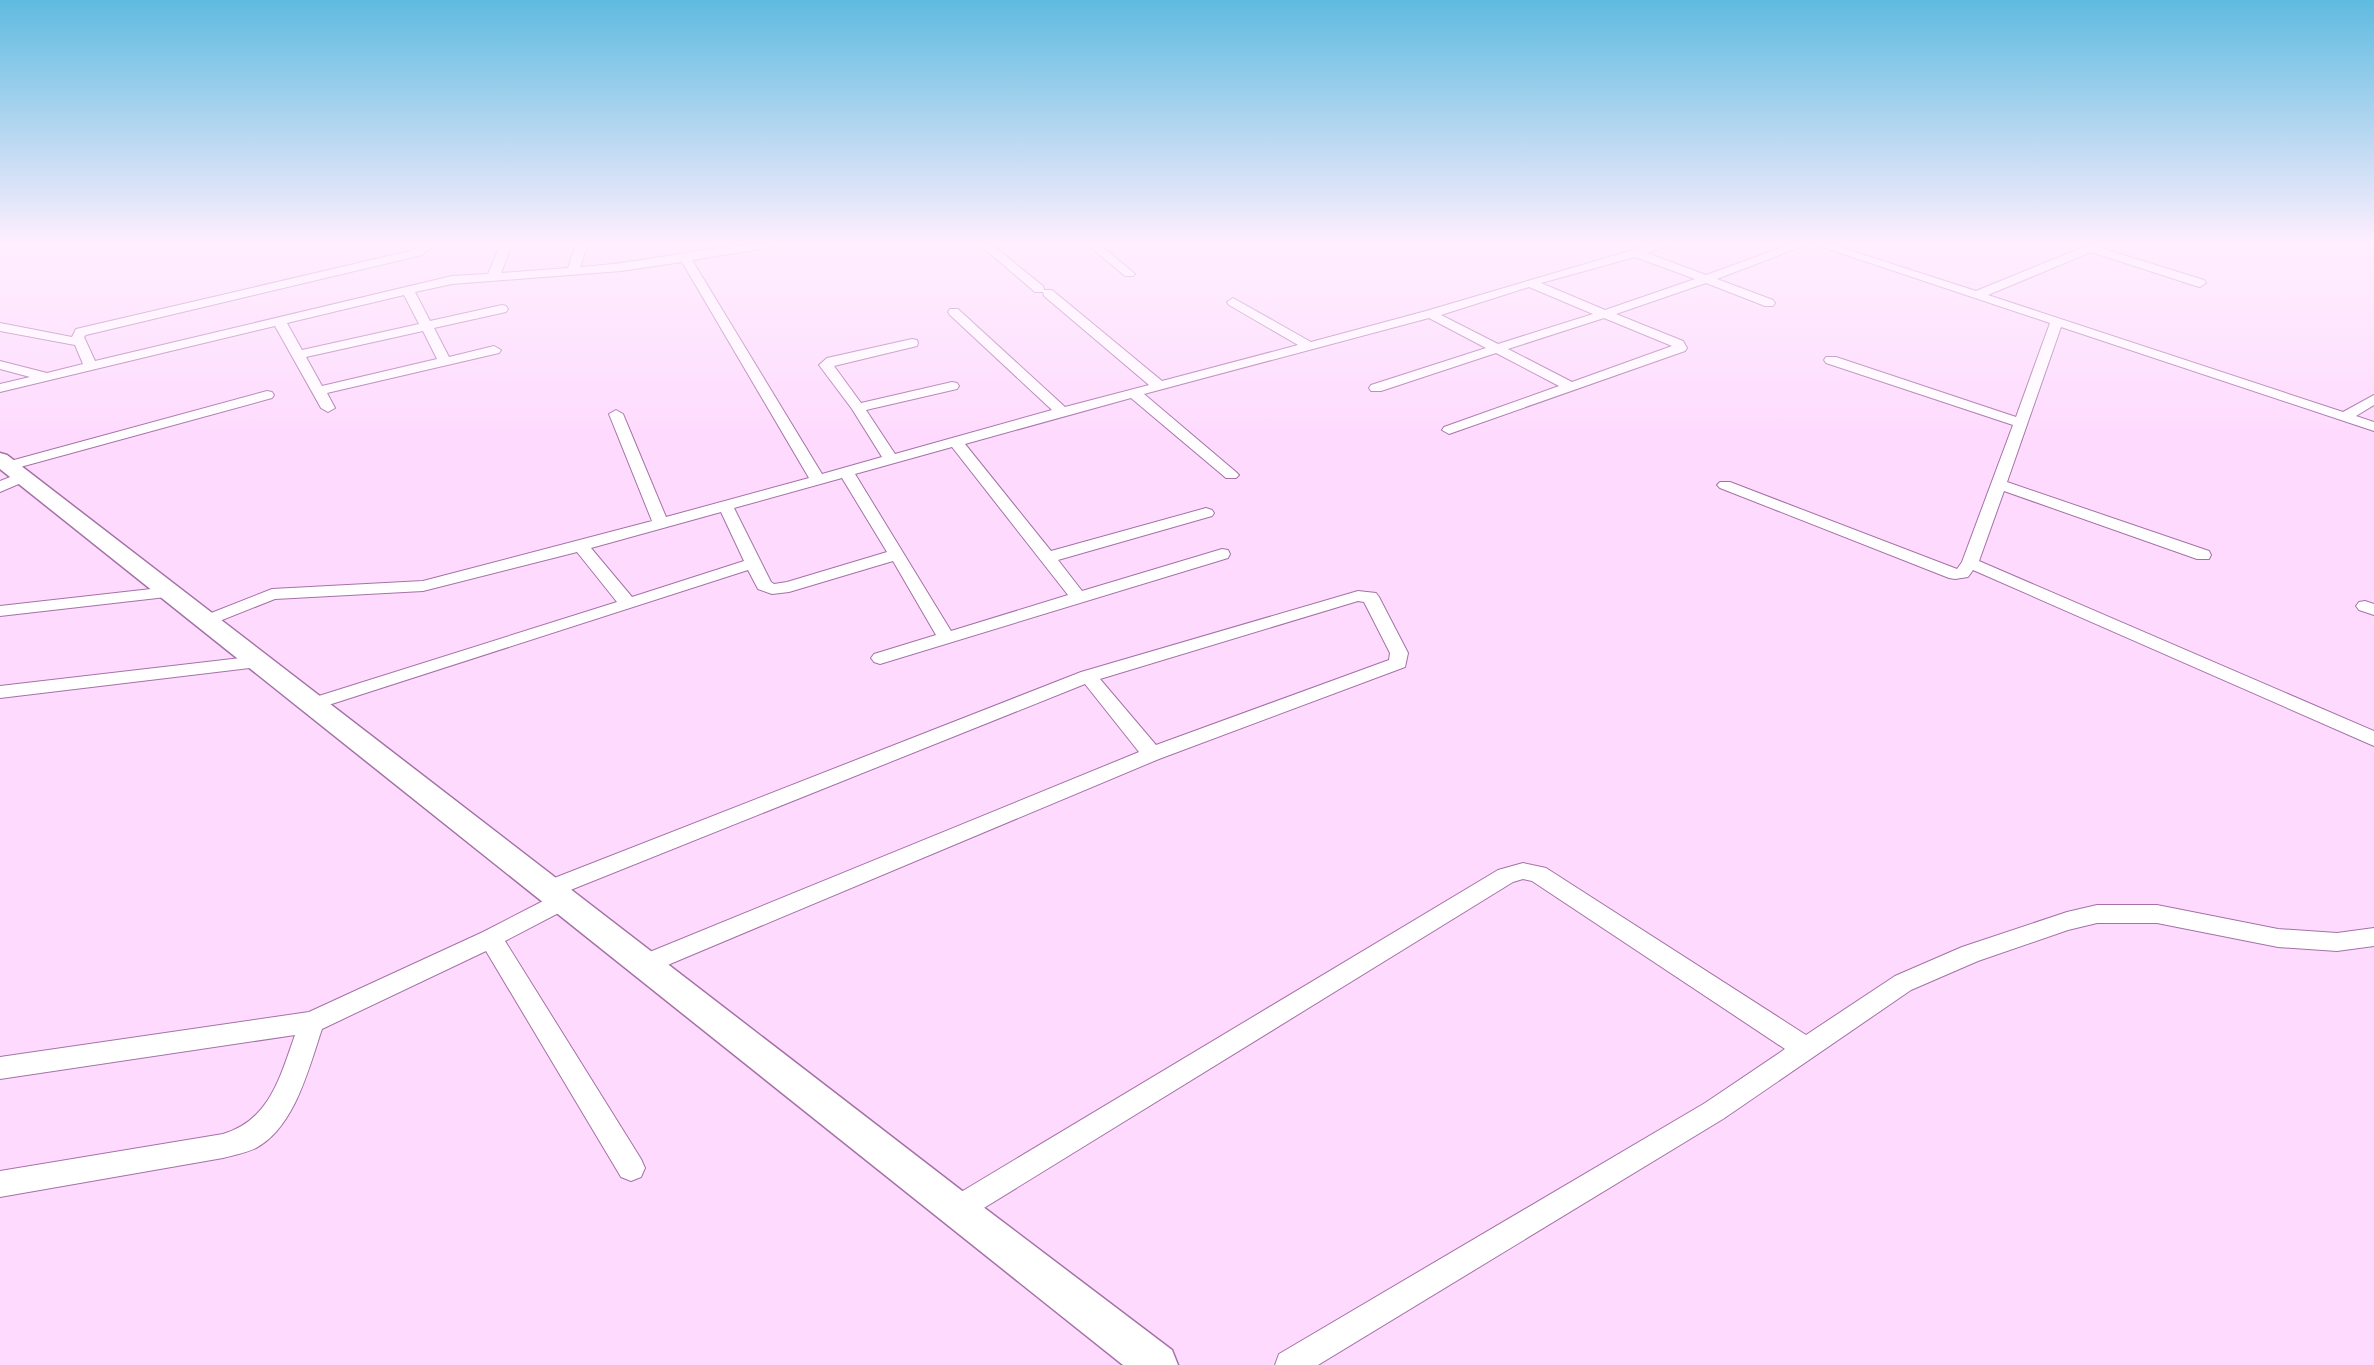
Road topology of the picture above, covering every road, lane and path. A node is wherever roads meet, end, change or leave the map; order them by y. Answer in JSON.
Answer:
{"nodes":[{"id":1,"x":185,"y":308,"type":"edge"},
{"id":2,"x":334,"y":308,"type":"edge"},
{"id":3,"x":417,"y":308,"type":"edge"},
{"id":4,"x":715,"y":308,"type":"edge"},
{"id":5,"x":1063,"y":308,"type":"edge"},
{"id":6,"x":1244,"y":308,"type":"edge"},
{"id":7,"x":1450,"y":308,"type":"edge"},
{"id":8,"x":1593,"y":308,"type":"edge"},
{"id":9,"x":1622,"y":308,"type":"edge"},
{"id":10,"x":2015,"y":308,"type":"edge"},
{"id":11,"x":502,"y":309,"type":"dead end"},
{"id":12,"x":954,"y":312,"type":"dead end"},
{"id":13,"x":1606,"y":313,"type":"junction"},
{"id":14,"x":1430,"y":314,"type":"junction"},
{"id":15,"x":279,"y":321,"type":"junction"},
{"id":16,"x":2058,"y":322,"type":"junction"},
{"id":17,"x":426,"y":325,"type":"junction"},
{"id":18,"x":0,"y":327,"type":"edge"},
{"id":19,"x":80,"y":342,"type":"junction"},
{"id":20,"x":912,"y":343,"type":"dead end"},
{"id":21,"x":1309,"y":346,"type":"junction"},
{"id":22,"x":1497,"y":349,"type":"junction"},
{"id":23,"x":494,"y":350,"type":"dead end"},
{"id":24,"x":298,"y":355,"type":"junction"},
{"id":25,"x":1830,"y":360,"type":"dead end"},
{"id":26,"x":445,"y":361,"type":"junction"},
{"id":27,"x":0,"y":365,"type":"edge"},
{"id":28,"x":90,"y":366,"type":"junction"},
{"id":29,"x":46,"y":377,"type":"junction"},
{"id":30,"x":1158,"y":385,"type":"junction"},
{"id":31,"x":952,"y":386,"type":"dead end"},
{"id":32,"x":1571,"y":387,"type":"junction"},
{"id":33,"x":0,"y":388,"type":"edge"},
{"id":34,"x":1376,"y":388,"type":"dead end"},
{"id":35,"x":319,"y":391,"type":"junction"},
{"id":36,"x":1133,"y":392,"type":"junction"},
{"id":37,"x":267,"y":395,"type":"dead end"},
{"id":38,"x":2374,"y":398,"type":"edge"},
{"id":39,"x":328,"y":408,"type":"dead end"},
{"id":40,"x":858,"y":408,"type":"junction"},
{"id":41,"x":1062,"y":412,"type":"junction"},
{"id":42,"x":616,"y":414,"type":"dead end"},
{"id":43,"x":2346,"y":418,"type":"junction"},
{"id":44,"x":2021,"y":423,"type":"junction"},
{"id":45,"x":2374,"y":427,"type":"edge"},
{"id":46,"x":1449,"y":430,"type":"dead end"},
{"id":47,"x":956,"y":442,"type":"junction"},
{"id":48,"x":891,"y":459,"type":"junction"},
{"id":49,"x":8,"y":472,"type":"edge"},
{"id":50,"x":846,"y":472,"type":"junction"},
{"id":51,"x":1231,"y":475,"type":"dead end"},
{"id":52,"x":817,"y":479,"type":"junction"},
{"id":53,"x":1999,"y":484,"type":"junction"},
{"id":54,"x":1724,"y":485,"type":"dead end"},
{"id":55,"x":725,"y":505,"type":"junction"},
{"id":56,"x":1206,"y":512,"type":"dead end"},
{"id":57,"x":661,"y":524,"type":"junction"},
{"id":58,"x":581,"y":546,"type":"junction"},
{"id":59,"x":897,"y":554,"type":"junction"},
{"id":60,"x":1222,"y":554,"type":"dead end"},
{"id":61,"x":2203,"y":555,"type":"dead end"},
{"id":62,"x":1049,"y":557,"type":"junction"},
{"id":63,"x":752,"y":563,"type":"junction"},
{"id":64,"x":1970,"y":563,"type":"junction"},
{"id":65,"x":169,"y":592,"type":"junction"},
{"id":66,"x":1079,"y":598,"type":"junction"},
{"id":67,"x":628,"y":604,"type":"junction"},
{"id":68,"x":0,"y":611,"type":"edge"},
{"id":69,"x":207,"y":621,"type":"junction"},
{"id":70,"x":946,"y":638,"type":"junction"},
{"id":71,"x":880,"y":658,"type":"dead end"},
{"id":72,"x":259,"y":662,"type":"junction"},
{"id":73,"x":1088,"y":676,"type":"junction"},
{"id":74,"x":0,"y":692,"type":"edge"},
{"id":75,"x":313,"y":704,"type":"junction"},
{"id":76,"x":2374,"y":739,"type":"edge"},
{"id":77,"x":1152,"y":754,"type":"junction"},
{"id":78,"x":554,"y":895,"type":"junction"},
{"id":79,"x":2374,"y":937,"type":"edge"},
{"id":80,"x":492,"y":938,"type":"junction"},
{"id":81,"x":643,"y":965,"type":"junction"},
{"id":82,"x":312,"y":1022,"type":"junction"},
{"id":83,"x":1806,"y":1049,"type":"junction"},
{"id":84,"x":0,"y":1068,"type":"edge"},
{"id":85,"x":631,"y":1168,"type":"dead end"},
{"id":86,"x":0,"y":1184,"type":"edge"},
{"id":87,"x":956,"y":1210,"type":"junction"},
{"id":88,"x":1157,"y":1365,"type":"edge"},
{"id":89,"x":1290,"y":1365,"type":"edge"}],
"edges":[{"from":1,"to":19,"type":"street"},
{"from":2,"to":15,"type":"street"},
{"from":3,"to":17,"type":"street"},
{"from":4,"to":52,"type":"street"},
{"from":5,"to":30,"type":"street"},
{"from":6,"to":21,"type":"street"},
{"from":7,"to":14,"type":"street"},
{"from":8,"to":13,"type":"street"},
{"from":9,"to":13,"type":"street"},
{"from":10,"to":16,"type":"street"},
{"from":11,"to":17,"type":"street"},
{"from":12,"to":41,"type":"street"},
{"from":13,"to":22,"type":"street"},
{"from":13,"to":32,"type":"street"},
{"from":14,"to":21,"type":"street"},
{"from":14,"to":22,"type":"street"},
{"from":15,"to":24,"type":"street"},
{"from":15,"to":28,"type":"street"},
{"from":16,"to":43,"type":"street"},
{"from":16,"to":44,"type":"street"},
{"from":17,"to":24,"type":"street"},
{"from":17,"to":26,"type":"street"},
{"from":18,"to":19,"type":"street"},
{"from":19,"to":28,"type":"street"},
{"from":20,"to":40,"type":"street"},
{"from":21,"to":30,"type":"street"},
{"from":22,"to":32,"type":"street"},
{"from":22,"to":34,"type":"street"},
{"from":23,"to":26,"type":"street"},
{"from":24,"to":35,"type":"street"},
{"from":25,"to":44,"type":"street"},
{"from":26,"to":35,"type":"street"},
{"from":27,"to":29,"type":"street"},
{"from":28,"to":29,"type":"street"},
{"from":29,"to":33,"type":"street"},
{"from":30,"to":36,"type":"street"},
{"from":31,"to":40,"type":"street"},
{"from":32,"to":46,"type":"street"},
{"from":35,"to":39,"type":"street"},
{"from":36,"to":41,"type":"street"},
{"from":36,"to":51,"type":"street"},
{"from":37,"to":49,"type":"street"},
{"from":38,"to":43,"type":"street"},
{"from":40,"to":48,"type":"street"},
{"from":41,"to":47,"type":"street"},
{"from":42,"to":57,"type":"street"},
{"from":43,"to":45,"type":"street"},
{"from":44,"to":53,"type":"street"},
{"from":47,"to":48,"type":"street"},
{"from":47,"to":62,"type":"street"},
{"from":48,"to":50,"type":"street"},
{"from":49,"to":65,"type":"main road"},
{"from":50,"to":52,"type":"street"},
{"from":50,"to":59,"type":"street"},
{"from":52,"to":55,"type":"street"},
{"from":53,"to":61,"type":"street"},
{"from":53,"to":64,"type":"street"},
{"from":54,"to":64,"type":"street"},
{"from":55,"to":57,"type":"street"},
{"from":55,"to":63,"type":"street"},
{"from":56,"to":62,"type":"street"},
{"from":57,"to":58,"type":"street"},
{"from":58,"to":67,"type":"street"},
{"from":58,"to":69,"type":"street"},
{"from":59,"to":63,"type":"street"},
{"from":59,"to":70,"type":"street"},
{"from":60,"to":66,"type":"street"},
{"from":62,"to":66,"type":"street"},
{"from":63,"to":67,"type":"street"},
{"from":64,"to":76,"type":"street"},
{"from":65,"to":68,"type":"street"},
{"from":65,"to":69,"type":"main road"},
{"from":66,"to":70,"type":"street"},
{"from":67,"to":75,"type":"street"},
{"from":69,"to":72,"type":"main road"},
{"from":70,"to":71,"type":"street"},
{"from":72,"to":74,"type":"street"},
{"from":72,"to":75,"type":"main road"},
{"from":73,"to":77,"type":"street"},
{"from":73,"to":77,"type":"street"},
{"from":73,"to":78,"type":"street"},
{"from":75,"to":78,"type":"main road"},
{"from":77,"to":81,"type":"street"},
{"from":78,"to":80,"type":"street"},
{"from":78,"to":81,"type":"main road"},
{"from":79,"to":83,"type":"street"},
{"from":80,"to":82,"type":"street"},
{"from":80,"to":85,"type":"street"},
{"from":81,"to":87,"type":"main road"},
{"from":82,"to":84,"type":"street"},
{"from":82,"to":86,"type":"street"},
{"from":83,"to":87,"type":"street"},
{"from":83,"to":89,"type":"street"},
{"from":87,"to":88,"type":"main road"}]}
